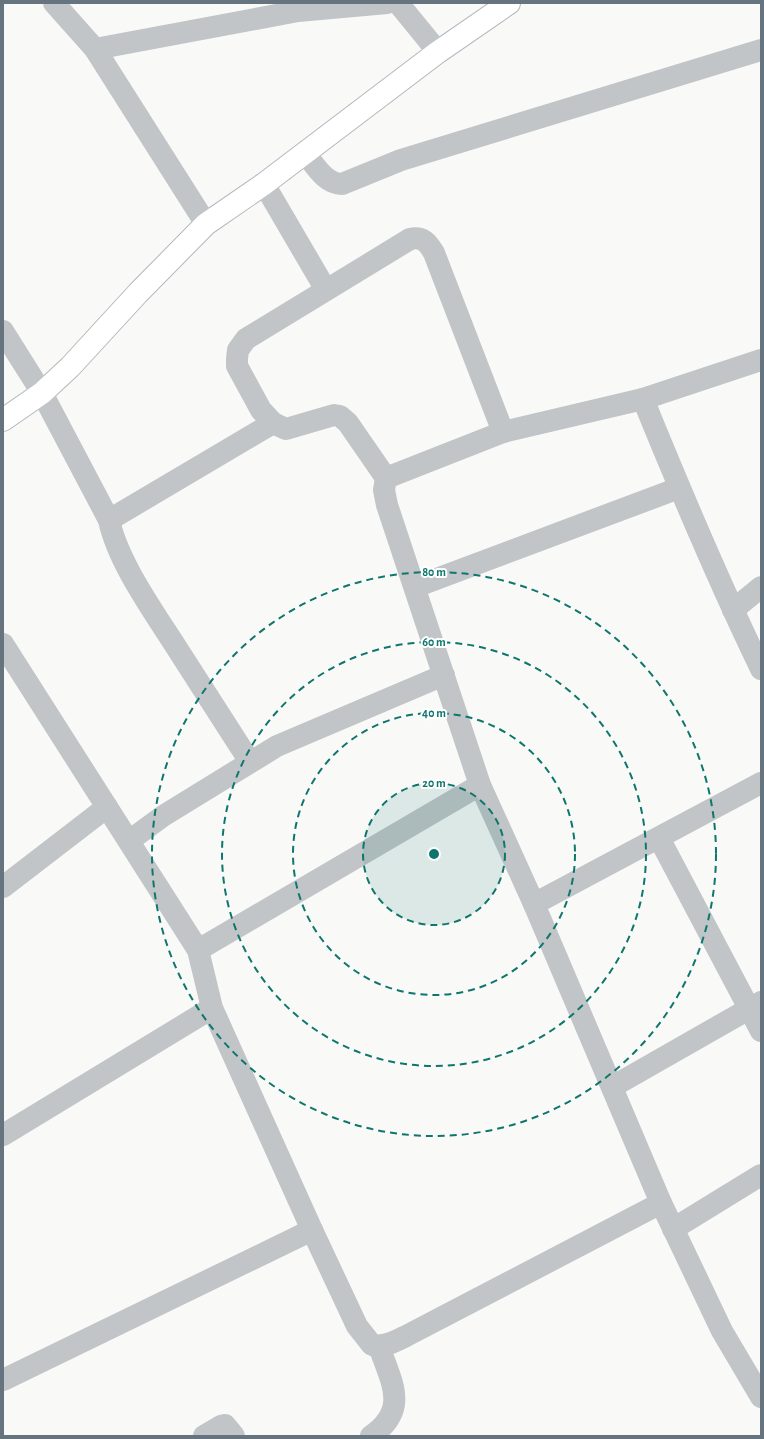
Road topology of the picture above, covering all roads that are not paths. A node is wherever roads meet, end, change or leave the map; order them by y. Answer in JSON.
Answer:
{"nodes":[{"id":1,"x":54,"y":3,"type":"edge"},
{"id":2,"x":387,"y":3,"type":"edge"},
{"id":3,"x":398,"y":3,"type":"edge"},
{"id":4,"x":509,"y":3,"type":"edge"},
{"id":5,"x":96,"y":50,"type":"junction"},
{"id":6,"x":761,"y":50,"type":"edge"},
{"id":7,"x":438,"y":52,"type":"junction"},
{"id":8,"x":305,"y":153,"type":"junction"},
{"id":9,"x":264,"y":184,"type":"junction"},
{"id":10,"x":206,"y":224,"type":"junction"},
{"id":11,"x":326,"y":290,"type":"junction"},
{"id":12,"x":3,"y":331,"type":"edge"},
{"id":13,"x":761,"y":360,"type":"edge"},
{"id":14,"x":42,"y":393,"type":"junction"},
{"id":15,"x":643,"y":399,"type":"junction"},
{"id":16,"x":3,"y":420,"type":"edge"},
{"id":17,"x":273,"y":423,"type":"junction"},
{"id":18,"x":503,"y":432,"type":"junction"},
{"id":19,"x":386,"y":478,"type":"junction"},
{"id":20,"x":679,"y":488,"type":"junction"},
{"id":21,"x":108,"y":520,"type":"junction"},
{"id":22,"x":415,"y":587,"type":"junction"},
{"id":23,"x":761,"y":587,"type":"edge"},
{"id":24,"x":732,"y":610,"type":"junction"},
{"id":25,"x":3,"y":644,"type":"edge"},
{"id":26,"x":761,"y":669,"type":"edge"},
{"id":27,"x":444,"y":675,"type":"junction"},
{"id":28,"x":250,"y":762,"type":"junction"},
{"id":29,"x":761,"y":783,"type":"edge"},
{"id":30,"x":480,"y":785,"type":"junction"},
{"id":31,"x":107,"y":807,"type":"junction"},
{"id":32,"x":659,"y":838,"type":"junction"},
{"id":33,"x":129,"y":840,"type":"junction"},
{"id":34,"x":3,"y":887,"type":"edge"},
{"id":35,"x":534,"y":904,"type":"junction"},
{"id":36,"x":198,"y":950,"type":"junction"},
{"id":37,"x":756,"y":1006,"type":"edge"},
{"id":38,"x":212,"y":1008,"type":"junction"},
{"id":39,"x":761,"y":1031,"type":"edge"},
{"id":40,"x":612,"y":1087,"type":"junction"},
{"id":41,"x":3,"y":1135,"type":"edge"},
{"id":42,"x":761,"y":1175,"type":"edge"},
{"id":43,"x":661,"y":1203,"type":"junction"},
{"id":44,"x":673,"y":1229,"type":"junction"},
{"id":45,"x":312,"y":1230,"type":"junction"},
{"id":46,"x":379,"y":1346,"type":"junction"},
{"id":47,"x":3,"y":1380,"type":"edge"},
{"id":48,"x":761,"y":1397,"type":"edge"},
{"id":49,"x":204,"y":1436,"type":"edge"},
{"id":50,"x":234,"y":1436,"type":"edge"},
{"id":51,"x":371,"y":1436,"type":"edge"}],
"edges":[{"from":1,"to":5,"type":"street"},
{"from":2,"to":5,"type":"street"},
{"from":3,"to":7,"type":"street"},
{"from":4,"to":7,"type":"street"},
{"from":5,"to":10,"type":"street"},
{"from":6,"to":8,"type":"street"},
{"from":7,"to":8,"type":"street"},
{"from":8,"to":9,"type":"street"},
{"from":9,"to":10,"type":"street"},
{"from":9,"to":11,"type":"street"},
{"from":10,"to":14,"type":"street"},
{"from":11,"to":17,"type":"street"},
{"from":11,"to":18,"type":"street"},
{"from":12,"to":14,"type":"street"},
{"from":13,"to":15,"type":"street"},
{"from":14,"to":16,"type":"street"},
{"from":14,"to":21,"type":"street"},
{"from":15,"to":18,"type":"street"},
{"from":15,"to":20,"type":"street"},
{"from":17,"to":19,"type":"street"},
{"from":17,"to":21,"type":"street"},
{"from":18,"to":19,"type":"street"},
{"from":19,"to":22,"type":"street"},
{"from":20,"to":22,"type":"street"},
{"from":20,"to":24,"type":"street"},
{"from":21,"to":28,"type":"street"},
{"from":22,"to":27,"type":"street"},
{"from":23,"to":24,"type":"street"},
{"from":24,"to":26,"type":"street"},
{"from":25,"to":31,"type":"street"},
{"from":27,"to":28,"type":"street"},
{"from":27,"to":30,"type":"street"},
{"from":28,"to":33,"type":"street"},
{"from":29,"to":32,"type":"street"},
{"from":30,"to":35,"type":"street"},
{"from":30,"to":36,"type":"street"},
{"from":31,"to":33,"type":"street"},
{"from":31,"to":34,"type":"street"},
{"from":32,"to":35,"type":"street"},
{"from":32,"to":37,"type":"street"},
{"from":33,"to":36,"type":"street"},
{"from":35,"to":40,"type":"street"},
{"from":36,"to":38,"type":"street"},
{"from":37,"to":39,"type":"street"},
{"from":37,"to":40,"type":"street"},
{"from":38,"to":41,"type":"street"},
{"from":38,"to":45,"type":"street"},
{"from":40,"to":43,"type":"street"},
{"from":42,"to":44,"type":"street"},
{"from":43,"to":44,"type":"street"},
{"from":43,"to":46,"type":"street"},
{"from":44,"to":48,"type":"street"},
{"from":45,"to":46,"type":"street"},
{"from":45,"to":47,"type":"street"},
{"from":46,"to":51,"type":"street"},
{"from":49,"to":50,"type":"street"}]}
